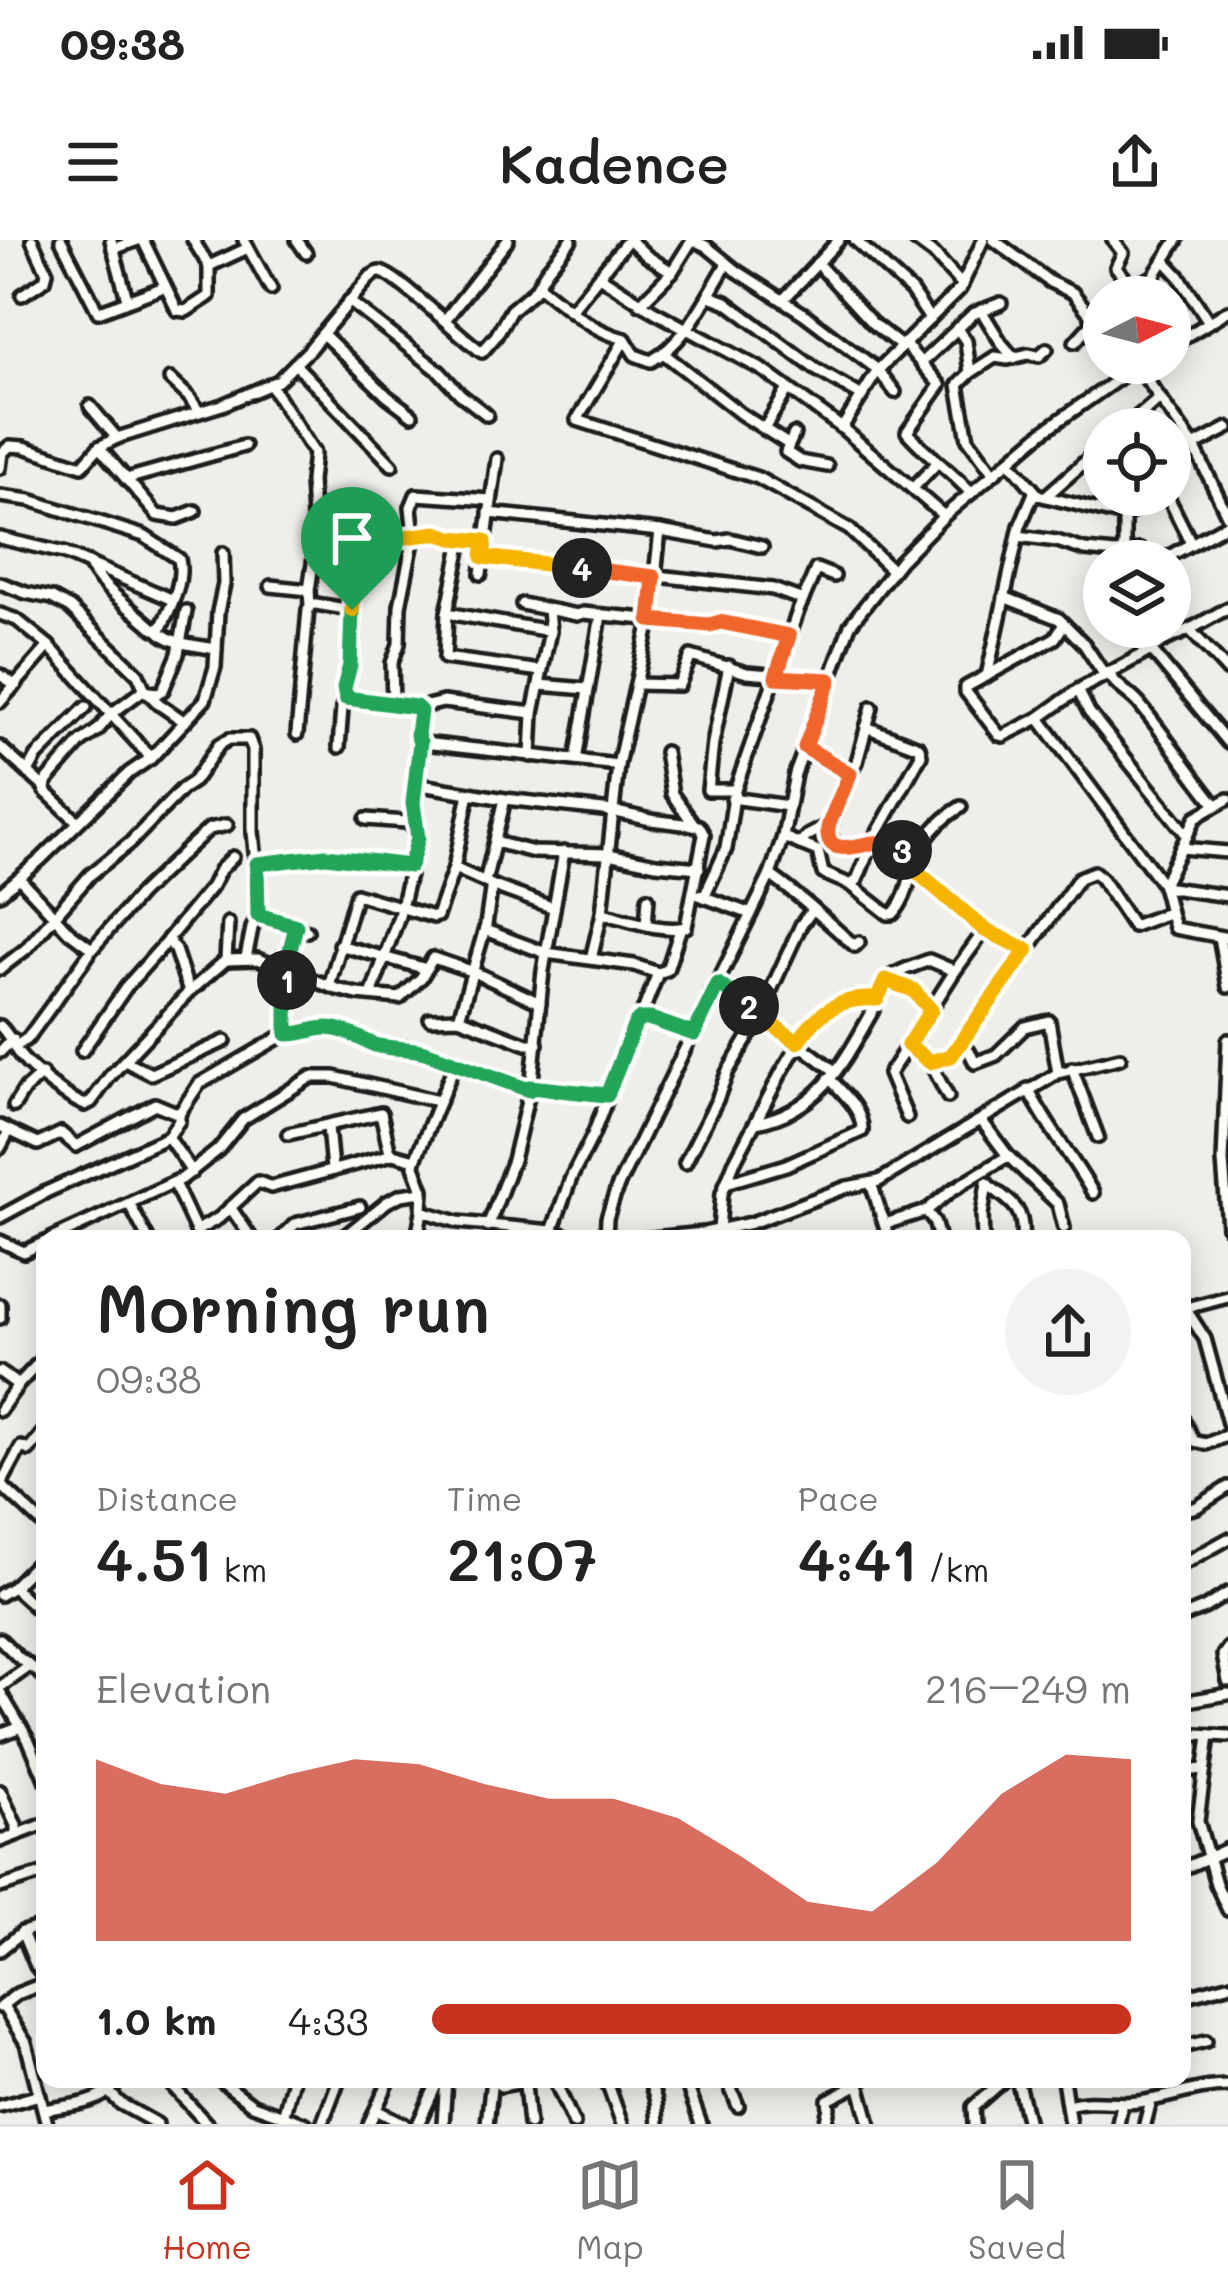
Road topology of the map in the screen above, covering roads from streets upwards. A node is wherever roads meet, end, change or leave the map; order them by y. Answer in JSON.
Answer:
{"nodes":[{"id":1,"x":32,"y":240,"type":"edge"},
{"id":2,"x":61,"y":240,"type":"edge"},
{"id":3,"x":141,"y":240,"type":"edge"},
{"id":4,"x":194,"y":240,"type":"edge"},
{"id":5,"x":297,"y":240,"type":"edge"},
{"id":6,"x":508,"y":240,"type":"edge"},
{"id":7,"x":571,"y":240,"type":"edge"},
{"id":8,"x":629,"y":240,"type":"edge"},
{"id":9,"x":692,"y":240,"type":"edge"},
{"id":10,"x":839,"y":240,"type":"edge"},
{"id":11,"x":855,"y":240,"type":"edge"},
{"id":12,"x":917,"y":240,"type":"edge"},
{"id":13,"x":982,"y":240,"type":"edge"},
{"id":14,"x":994,"y":240,"type":"edge"},
{"id":15,"x":1113,"y":240,"type":"edge"},
{"id":16,"x":1177,"y":240,"type":"edge"},
{"id":17,"x":246,"y":244,"type":"edge"},
{"id":18,"x":112,"y":245,"type":"edge"},
{"id":19,"x":306,"y":253,"type":"dead end"},
{"id":20,"x":1165,"y":261,"type":"junction"},
{"id":21,"x":817,"y":262,"type":"junction"},
{"id":22,"x":727,"y":264,"type":"junction"},
{"id":23,"x":209,"y":266,"type":"junction"},
{"id":24,"x":672,"y":272,"type":"junction"},
{"id":25,"x":599,"y":276,"type":"junction"},
{"id":26,"x":538,"y":285,"type":"junction"},
{"id":27,"x":962,"y":285,"type":"junction"},
{"id":28,"x":164,"y":287,"type":"junction"},
{"id":29,"x":271,"y":290,"type":"dead end"},
{"id":30,"x":22,"y":296,"type":"dead end"},
{"id":31,"x":710,"y":296,"type":"junction"},
{"id":32,"x":127,"y":299,"type":"junction"},
{"id":33,"x":783,"y":300,"type":"junction"},
{"id":34,"x":349,"y":301,"type":"junction"},
{"id":35,"x":1001,"y":303,"type":"dead end"},
{"id":36,"x":640,"y":304,"type":"junction"},
{"id":37,"x":1083,"y":308,"type":"edge"},
{"id":38,"x":571,"y":310,"type":"junction"},
{"id":39,"x":981,"y":310,"type":"junction"},
{"id":40,"x":1227,"y":313,"type":"edge"},
{"id":41,"x":930,"y":319,"type":"junction"},
{"id":42,"x":445,"y":320,"type":"junction"},
{"id":43,"x":1209,"y":322,"type":"junction"},
{"id":44,"x":685,"y":328,"type":"junction"},
{"id":45,"x":957,"y":328,"type":"junction"},
{"id":46,"x":1083,"y":333,"type":"edge"},
{"id":47,"x":1191,"y":333,"type":"edge"},
{"id":48,"x":323,"y":334,"type":"junction"},
{"id":49,"x":625,"y":339,"type":"junction"},
{"id":50,"x":1075,"y":342,"type":"dead end"},
{"id":51,"x":903,"y":345,"type":"junction"},
{"id":52,"x":1047,"y":350,"type":"dead end"},
{"id":53,"x":663,"y":352,"type":"junction"},
{"id":54,"x":1015,"y":358,"type":"junction"},
{"id":55,"x":922,"y":362,"type":"junction"},
{"id":56,"x":295,"y":364,"type":"junction"},
{"id":57,"x":878,"y":370,"type":"junction"},
{"id":58,"x":970,"y":374,"type":"junction"},
{"id":59,"x":170,"y":379,"type":"dead end"},
{"id":60,"x":270,"y":384,"type":"junction"},
{"id":61,"x":1109,"y":384,"type":"edge"},
{"id":62,"x":1151,"y":384,"type":"edge"},
{"id":63,"x":788,"y":389,"type":"junction"},
{"id":64,"x":895,"y":392,"type":"dead end"},
{"id":65,"x":862,"y":397,"type":"junction"},
{"id":66,"x":1160,"y":398,"type":"junction"},
{"id":67,"x":90,"y":406,"type":"dead end"},
{"id":68,"x":1148,"y":408,"type":"edge"},
{"id":69,"x":200,"y":412,"type":"junction"},
{"id":70,"x":412,"y":415,"type":"dead end"},
{"id":71,"x":487,"y":415,"type":"dead end"},
{"id":72,"x":842,"y":428,"type":"junction"},
{"id":73,"x":1228,"y":428,"type":"edge"},
{"id":74,"x":764,"y":429,"type":"junction"},
{"id":75,"x":117,"y":438,"type":"junction"},
{"id":76,"x":244,"y":446,"type":"dead end"},
{"id":77,"x":1195,"y":446,"type":"junction"},
{"id":78,"x":99,"y":448,"type":"junction"},
{"id":79,"x":1191,"y":448,"type":"edge"},
{"id":80,"x":1,"y":453,"type":"edge"},
{"id":81,"x":497,"y":459,"type":"dead end"},
{"id":82,"x":1009,"y":461,"type":"junction"},
{"id":83,"x":1083,"y":461,"type":"edge"},
{"id":84,"x":938,"y":463,"type":"junction"},
{"id":85,"x":392,"y":464,"type":"dead end"},
{"id":86,"x":827,"y":466,"type":"dead end"},
{"id":87,"x":0,"y":468,"type":"edge"},
{"id":88,"x":994,"y":474,"type":"junction"},
{"id":89,"x":126,"y":479,"type":"junction"},
{"id":90,"x":914,"y":488,"type":"junction"},
{"id":91,"x":971,"y":493,"type":"junction"},
{"id":92,"x":1040,"y":495,"type":"junction"},
{"id":93,"x":0,"y":496,"type":"edge"},
{"id":94,"x":491,"y":500,"type":"junction"},
{"id":95,"x":1083,"y":506,"type":"edge"},
{"id":96,"x":195,"y":511,"type":"dead end"},
{"id":97,"x":489,"y":513,"type":"junction"},
{"id":98,"x":944,"y":516,"type":"junction"},
{"id":99,"x":1124,"y":516,"type":"edge"},
{"id":100,"x":1178,"y":516,"type":"edge"},
{"id":101,"x":1228,"y":520,"type":"edge"},
{"id":102,"x":660,"y":532,"type":"junction"},
{"id":103,"x":1018,"y":536,"type":"junction"},
{"id":104,"x":414,"y":537,"type":"junction"},
{"id":105,"x":0,"y":538,"type":"edge"},
{"id":106,"x":462,"y":540,"type":"junction"},
{"id":107,"x":1122,"y":540,"type":"edge"},
{"id":108,"x":485,"y":541,"type":"junction"},
{"id":109,"x":1192,"y":543,"type":"joint"},
{"id":110,"x":762,"y":547,"type":"dead end"},
{"id":111,"x":1083,"y":550,"type":"edge"},
{"id":112,"x":223,"y":553,"type":"dead end"},
{"id":113,"x":483,"y":557,"type":"junction"},
{"id":114,"x":89,"y":562,"type":"junction"},
{"id":115,"x":892,"y":570,"type":"junction"},
{"id":116,"x":481,"y":574,"type":"dead end"},
{"id":117,"x":834,"y":576,"type":"dead end"},
{"id":118,"x":654,"y":577,"type":"junction"},
{"id":119,"x":3,"y":585,"type":"edge"},
{"id":120,"x":271,"y":586,"type":"dead end"},
{"id":121,"x":309,"y":590,"type":"junction"},
{"id":122,"x":1004,"y":597,"type":"junction"},
{"id":123,"x":803,"y":599,"type":"junction"},
{"id":124,"x":173,"y":600,"type":"junction"},
{"id":125,"x":0,"y":603,"type":"edge"},
{"id":126,"x":522,"y":604,"type":"dead end"},
{"id":127,"x":310,"y":606,"type":"junction"},
{"id":128,"x":1228,"y":608,"type":"edge"},
{"id":129,"x":352,"y":610,"type":"junction"},
{"id":130,"x":548,"y":610,"type":"junction"},
{"id":131,"x":187,"y":611,"type":"dead end"},
{"id":132,"x":447,"y":613,"type":"junction"},
{"id":133,"x":0,"y":614,"type":"edge"},
{"id":134,"x":601,"y":615,"type":"junction"},
{"id":135,"x":650,"y":620,"type":"junction"},
{"id":136,"x":1064,"y":624,"type":"junction"},
{"id":137,"x":1191,"y":629,"type":"edge"},
{"id":138,"x":158,"y":630,"type":"junction"},
{"id":139,"x":550,"y":631,"type":"junction"},
{"id":140,"x":789,"y":636,"type":"junction"},
{"id":141,"x":1191,"y":637,"type":"edge"},
{"id":142,"x":180,"y":641,"type":"junction"},
{"id":143,"x":49,"y":646,"type":"junction"},
{"id":144,"x":1153,"y":648,"type":"edge"},
{"id":145,"x":216,"y":649,"type":"junction"},
{"id":146,"x":1150,"y":650,"type":"junction"},
{"id":147,"x":729,"y":667,"type":"junction"},
{"id":148,"x":541,"y":671,"type":"junction"},
{"id":149,"x":1228,"y":671,"type":"edge"},
{"id":150,"x":1106,"y":673,"type":"junction"},
{"id":151,"x":0,"y":675,"type":"edge"},
{"id":152,"x":987,"y":676,"type":"junction"},
{"id":153,"x":776,"y":677,"type":"junction"},
{"id":154,"x":830,"y":680,"type":"junction"},
{"id":155,"x":636,"y":684,"type":"junction"},
{"id":156,"x":16,"y":685,"type":"junction"},
{"id":157,"x":540,"y":685,"type":"junction"},
{"id":158,"x":587,"y":689,"type":"junction"},
{"id":159,"x":145,"y":690,"type":"junction"},
{"id":160,"x":1078,"y":691,"type":"junction"},
{"id":161,"x":346,"y":698,"type":"junction"},
{"id":162,"x":0,"y":702,"type":"edge"},
{"id":163,"x":393,"y":704,"type":"junction"},
{"id":164,"x":86,"y":707,"type":"dead end"},
{"id":165,"x":872,"y":707,"type":"dead end"},
{"id":166,"x":419,"y":708,"type":"dead end"},
{"id":167,"x":533,"y":713,"type":"junction"},
{"id":168,"x":111,"y":714,"type":"junction"},
{"id":169,"x":1039,"y":718,"type":"junction"},
{"id":170,"x":185,"y":722,"type":"junction"},
{"id":171,"x":866,"y":727,"type":"junction"},
{"id":172,"x":297,"y":734,"type":"dead end"},
{"id":173,"x":420,"y":742,"type":"junction"},
{"id":174,"x":1228,"y":743,"type":"edge"},
{"id":175,"x":0,"y":747,"type":"edge"},
{"id":176,"x":339,"y":747,"type":"dead end"},
{"id":177,"x":805,"y":747,"type":"junction"},
{"id":178,"x":665,"y":752,"type":"dead end"},
{"id":179,"x":531,"y":756,"type":"junction"},
{"id":180,"x":152,"y":758,"type":"junction"},
{"id":181,"x":575,"y":760,"type":"junction"},
{"id":182,"x":618,"y":765,"type":"junction"},
{"id":183,"x":28,"y":772,"type":"junction"},
{"id":184,"x":850,"y":774,"type":"junction"},
{"id":185,"x":415,"y":784,"type":"junction"},
{"id":186,"x":44,"y":787,"type":"junction"},
{"id":187,"x":469,"y":793,"type":"junction"},
{"id":188,"x":733,"y":794,"type":"junction"},
{"id":189,"x":506,"y":799,"type":"junction"},
{"id":190,"x":1228,"y":799,"type":"edge"},
{"id":191,"x":1216,"y":805,"type":"junction"},
{"id":192,"x":788,"y":806,"type":"junction"},
{"id":193,"x":961,"y":807,"type":"dead end"},
{"id":194,"x":612,"y":811,"type":"junction"},
{"id":195,"x":366,"y":819,"type":"dead end"},
{"id":196,"x":78,"y":822,"type":"junction"},
{"id":197,"x":693,"y":823,"type":"junction"},
{"id":198,"x":227,"y":825,"type":"dead end"},
{"id":199,"x":828,"y":827,"type":"junction"},
{"id":200,"x":418,"y":830,"type":"junction"},
{"id":201,"x":729,"y":832,"type":"junction"},
{"id":202,"x":1186,"y":834,"type":"junction"},
{"id":203,"x":783,"y":837,"type":"junction"},
{"id":204,"x":703,"y":841,"type":"junction"},
{"id":205,"x":495,"y":842,"type":"junction"},
{"id":206,"x":872,"y":843,"type":"junction"},
{"id":207,"x":800,"y":844,"type":"junction"},
{"id":208,"x":1181,"y":848,"type":"junction"},
{"id":209,"x":563,"y":852,"type":"junction"},
{"id":210,"x":1228,"y":852,"type":"edge"},
{"id":211,"x":608,"y":854,"type":"junction"},
{"id":212,"x":233,"y":857,"type":"dead end"},
{"id":213,"x":257,"y":864,"type":"junction"},
{"id":214,"x":915,"y":864,"type":"junction"},
{"id":215,"x":410,"y":866,"type":"junction"},
{"id":216,"x":454,"y":868,"type":"junction"},
{"id":217,"x":699,"y":868,"type":"junction"},
{"id":218,"x":770,"y":875,"type":"junction"},
{"id":219,"x":19,"y":878,"type":"junction"},
{"id":220,"x":488,"y":884,"type":"junction"},
{"id":221,"x":851,"y":885,"type":"junction"},
{"id":222,"x":1163,"y":886,"type":"junction"},
{"id":223,"x":0,"y":892,"type":"edge"},
{"id":224,"x":699,"y":895,"type":"junction"},
{"id":225,"x":1228,"y":896,"type":"edge"},
{"id":226,"x":648,"y":898,"type":"dead end"},
{"id":227,"x":400,"y":906,"type":"junction"},
{"id":228,"x":554,"y":908,"type":"junction"},
{"id":229,"x":813,"y":909,"type":"junction"},
{"id":230,"x":1168,"y":913,"type":"junction"},
{"id":231,"x":602,"y":914,"type":"junction"},
{"id":232,"x":752,"y":914,"type":"junction"},
{"id":233,"x":258,"y":915,"type":"junction"},
{"id":234,"x":56,"y":916,"type":"junction"},
{"id":235,"x":228,"y":923,"type":"dead end"},
{"id":236,"x":646,"y":924,"type":"junction"},
{"id":237,"x":484,"y":930,"type":"junction"},
{"id":238,"x":680,"y":930,"type":"junction"},
{"id":239,"x":985,"y":930,"type":"junction"},
{"id":240,"x":1223,"y":937,"type":"edge"},
{"id":241,"x":168,"y":940,"type":"junction"},
{"id":242,"x":860,"y":942,"type":"dead end"},
{"id":243,"x":339,"y":945,"type":"junction"},
{"id":244,"x":1027,"y":950,"type":"junction"},
{"id":245,"x":546,"y":953,"type":"junction"},
{"id":246,"x":89,"y":954,"type":"dead end"},
{"id":247,"x":246,"y":958,"type":"junction"},
{"id":248,"x":386,"y":958,"type":"junction"},
{"id":249,"x":591,"y":959,"type":"junction"},
{"id":250,"x":226,"y":960,"type":"junction"},
{"id":251,"x":287,"y":968,"type":"junction"},
{"id":252,"x":0,"y":969,"type":"edge"},
{"id":253,"x":427,"y":969,"type":"junction"},
{"id":254,"x":955,"y":971,"type":"junction"},
{"id":255,"x":473,"y":972,"type":"junction"},
{"id":256,"x":658,"y":973,"type":"junction"},
{"id":257,"x":886,"y":980,"type":"junction"},
{"id":258,"x":718,"y":984,"type":"junction"},
{"id":259,"x":328,"y":986,"type":"junction"},
{"id":260,"x":1228,"y":987,"type":"edge"},
{"id":261,"x":189,"y":992,"type":"junction"},
{"id":262,"x":371,"y":995,"type":"junction"},
{"id":263,"x":877,"y":999,"type":"junction"},
{"id":264,"x":540,"y":1003,"type":"junction"},
{"id":265,"x":931,"y":1010,"type":"junction"},
{"id":266,"x":761,"y":1015,"type":"junction"},
{"id":267,"x":459,"y":1018,"type":"junction"},
{"id":268,"x":430,"y":1019,"type":"dead end"},
{"id":269,"x":640,"y":1019,"type":"junction"},
{"id":270,"x":0,"y":1026,"type":"edge"},
{"id":271,"x":287,"y":1034,"type":"junction"},
{"id":272,"x":694,"y":1034,"type":"junction"},
{"id":273,"x":1228,"y":1040,"type":"edge"},
{"id":274,"x":224,"y":1041,"type":"dead end"},
{"id":275,"x":798,"y":1042,"type":"junction"},
{"id":276,"x":14,"y":1043,"type":"junction"},
{"id":277,"x":537,"y":1044,"type":"junction"},
{"id":278,"x":908,"y":1045,"type":"junction"},
{"id":279,"x":957,"y":1047,"type":"junction"},
{"id":280,"x":82,"y":1051,"type":"dead end"},
{"id":281,"x":0,"y":1052,"type":"edge"},
{"id":282,"x":1120,"y":1058,"type":"dead end"},
{"id":283,"x":125,"y":1061,"type":"junction"},
{"id":284,"x":930,"y":1062,"type":"junction"},
{"id":285,"x":455,"y":1064,"type":"junction"},
{"id":286,"x":1072,"y":1068,"type":"junction"},
{"id":287,"x":1058,"y":1073,"type":"junction"},
{"id":288,"x":42,"y":1074,"type":"junction"},
{"id":289,"x":832,"y":1075,"type":"junction"},
{"id":290,"x":530,"y":1089,"type":"junction"},
{"id":291,"x":1028,"y":1089,"type":"junction"},
{"id":292,"x":607,"y":1095,"type":"junction"},
{"id":293,"x":948,"y":1097,"type":"dead end"},
{"id":294,"x":438,"y":1101,"type":"junction"},
{"id":295,"x":14,"y":1106,"type":"dead end"},
{"id":296,"x":178,"y":1114,"type":"junction"},
{"id":297,"x":907,"y":1117,"type":"dead end"},
{"id":298,"x":981,"y":1120,"type":"junction"},
{"id":299,"x":756,"y":1123,"type":"junction"},
{"id":300,"x":328,"y":1127,"type":"junction"},
{"id":301,"x":4,"y":1128,"type":"edge"},
{"id":302,"x":288,"y":1135,"type":"dead end"},
{"id":303,"x":168,"y":1137,"type":"junction"},
{"id":304,"x":1098,"y":1137,"type":"dead end"},
{"id":305,"x":0,"y":1148,"type":"edge"},
{"id":306,"x":393,"y":1154,"type":"junction"},
{"id":307,"x":1008,"y":1156,"type":"junction"},
{"id":308,"x":416,"y":1160,"type":"junction"},
{"id":309,"x":686,"y":1163,"type":"dead end"},
{"id":310,"x":332,"y":1169,"type":"junction"},
{"id":311,"x":192,"y":1172,"type":"junction"},
{"id":312,"x":986,"y":1172,"type":"junction"},
{"id":313,"x":174,"y":1183,"type":"junction"},
{"id":314,"x":726,"y":1183,"type":"junction"},
{"id":315,"x":871,"y":1184,"type":"junction"},
{"id":316,"x":988,"y":1185,"type":"junction"},
{"id":317,"x":422,"y":1192,"type":"junction"},
{"id":318,"x":1093,"y":1192,"type":"dead end"},
{"id":319,"x":130,"y":1205,"type":"junction"},
{"id":320,"x":230,"y":1207,"type":"junction"},
{"id":321,"x":360,"y":1207,"type":"dead end"},
{"id":322,"x":422,"y":1211,"type":"junction"},
{"id":323,"x":926,"y":1211,"type":"junction"},
{"id":324,"x":0,"y":1217,"type":"edge"},
{"id":325,"x":458,"y":1222,"type":"junction"},
{"id":326,"x":885,"y":1224,"type":"junction"},
{"id":327,"x":488,"y":1226,"type":"junction"},
{"id":328,"x":1228,"y":1227,"type":"edge"},
{"id":329,"x":1064,"y":1228,"type":"dead end"},
{"id":330,"x":84,"y":1230,"type":"edge"},
{"id":331,"x":143,"y":1230,"type":"edge"},
{"id":332,"x":196,"y":1230,"type":"edge"},
{"id":333,"x":204,"y":1230,"type":"edge"},
{"id":334,"x":246,"y":1230,"type":"edge"},
{"id":335,"x":289,"y":1230,"type":"edge"},
{"id":336,"x":352,"y":1230,"type":"edge"},
{"id":337,"x":419,"y":1230,"type":"edge"},
{"id":338,"x":458,"y":1230,"type":"edge"},
{"id":339,"x":520,"y":1230,"type":"edge"},
{"id":340,"x":560,"y":1230,"type":"edge"},
{"id":341,"x":607,"y":1230,"type":"edge"},
{"id":342,"x":718,"y":1230,"type":"joint"},
{"id":343,"x":887,"y":1230,"type":"edge"},
{"id":344,"x":936,"y":1230,"type":"edge"},
{"id":345,"x":983,"y":1230,"type":"edge"},
{"id":346,"x":1022,"y":1230,"type":"edge"},
{"id":347,"x":1,"y":1243,"type":"edge"},
{"id":348,"x":36,"y":1246,"type":"edge"},
{"id":349,"x":1228,"y":1298,"type":"edge"},
{"id":350,"x":0,"y":1304,"type":"edge"},
{"id":351,"x":1191,"y":1307,"type":"edge"},
{"id":352,"x":0,"y":1318,"type":"edge"},
{"id":353,"x":1191,"y":1320,"type":"edge"},
{"id":354,"x":36,"y":1365,"type":"edge"},
{"id":355,"x":0,"y":1372,"type":"edge"},
{"id":356,"x":17,"y":1385,"type":"junction"},
{"id":357,"x":0,"y":1410,"type":"edge"},
{"id":358,"x":1228,"y":1423,"type":"edge"},
{"id":359,"x":1228,"y":1435,"type":"edge"},
{"id":360,"x":1191,"y":1436,"type":"edge"},
{"id":361,"x":36,"y":1441,"type":"edge"},
{"id":362,"x":1,"y":1484,"type":"edge"},
{"id":363,"x":1228,"y":1486,"type":"edge"},
{"id":364,"x":1191,"y":1508,"type":"edge"},
{"id":365,"x":36,"y":1517,"type":"edge"},
{"id":366,"x":1228,"y":1538,"type":"edge"},
{"id":367,"x":1191,"y":1559,"type":"edge"},
{"id":368,"x":36,"y":1564,"type":"edge"},
{"id":369,"x":13,"y":1587,"type":"junction"},
{"id":370,"x":1228,"y":1593,"type":"edge"},
{"id":371,"x":0,"y":1595,"type":"edge"},
{"id":372,"x":36,"y":1608,"type":"edge"},
{"id":373,"x":1191,"y":1613,"type":"edge"},
{"id":374,"x":0,"y":1640,"type":"edge"},
{"id":375,"x":1228,"y":1648,"type":"edge"},
{"id":376,"x":30,"y":1666,"type":"junction"},
{"id":377,"x":36,"y":1670,"type":"edge"},
{"id":378,"x":1228,"y":1681,"type":"edge"},
{"id":379,"x":0,"y":1689,"type":"edge"},
{"id":380,"x":1228,"y":1694,"type":"edge"},
{"id":381,"x":1191,"y":1700,"type":"edge"},
{"id":382,"x":21,"y":1727,"type":"junction"},
{"id":383,"x":1191,"y":1733,"type":"edge"},
{"id":384,"x":0,"y":1735,"type":"edge"},
{"id":385,"x":1209,"y":1735,"type":"junction"},
{"id":386,"x":1228,"y":1736,"type":"edge"},
{"id":387,"x":36,"y":1760,"type":"edge"},
{"id":388,"x":1204,"y":1769,"type":"junction"},
{"id":389,"x":1191,"y":1771,"type":"edge"},
{"id":390,"x":0,"y":1791,"type":"edge"},
{"id":391,"x":36,"y":1827,"type":"edge"},
{"id":392,"x":16,"y":1834,"type":"junction"},
{"id":393,"x":0,"y":1841,"type":"edge"},
{"id":394,"x":1228,"y":1849,"type":"edge"},
{"id":395,"x":1208,"y":1857,"type":"junction"},
{"id":396,"x":1191,"y":1865,"type":"edge"},
{"id":397,"x":36,"y":1876,"type":"edge"},
{"id":398,"x":0,"y":1887,"type":"edge"},
{"id":399,"x":1228,"y":1910,"type":"edge"},
{"id":400,"x":36,"y":1928,"type":"edge"},
{"id":401,"x":22,"y":1932,"type":"junction"},
{"id":402,"x":0,"y":1950,"type":"edge"},
{"id":403,"x":36,"y":1966,"type":"edge"},
{"id":404,"x":36,"y":1984,"type":"edge"},
{"id":405,"x":1228,"y":1984,"type":"edge"},
{"id":406,"x":1191,"y":1994,"type":"edge"},
{"id":407,"x":1,"y":2007,"type":"edge"},
{"id":408,"x":1206,"y":2041,"type":"dead end"},
{"id":409,"x":1191,"y":2045,"type":"edge"},
{"id":410,"x":36,"y":2081,"type":"edge"},
{"id":411,"x":1228,"y":2086,"type":"edge"},
{"id":412,"x":38,"y":2088,"type":"edge"},
{"id":413,"x":111,"y":2088,"type":"edge"},
{"id":414,"x":174,"y":2088,"type":"edge"},
{"id":415,"x":231,"y":2088,"type":"edge"},
{"id":416,"x":291,"y":2088,"type":"edge"},
{"id":417,"x":336,"y":2088,"type":"edge"},
{"id":418,"x":386,"y":2088,"type":"edge"},
{"id":419,"x":437,"y":2088,"type":"edge"},
{"id":420,"x":442,"y":2088,"type":"edge"},
{"id":421,"x":491,"y":2088,"type":"edge"},
{"id":422,"x":525,"y":2088,"type":"edge"},
{"id":423,"x":558,"y":2088,"type":"edge"},
{"id":424,"x":609,"y":2088,"type":"edge"},
{"id":425,"x":652,"y":2088,"type":"edge"},
{"id":426,"x":688,"y":2088,"type":"edge"},
{"id":427,"x":731,"y":2088,"type":"edge"},
{"id":428,"x":848,"y":2088,"type":"edge"},
{"id":429,"x":860,"y":2088,"type":"edge"},
{"id":430,"x":995,"y":2088,"type":"edge"},
{"id":431,"x":1019,"y":2088,"type":"edge"},
{"id":432,"x":1068,"y":2088,"type":"edge"},
{"id":433,"x":109,"y":2092,"type":"junction"},
{"id":434,"x":40,"y":2095,"type":"junction"},
{"id":435,"x":1151,"y":2100,"type":"junction"},
{"id":436,"x":1122,"y":2104,"type":"junction"},
{"id":437,"x":0,"y":2105,"type":"edge"},
{"id":438,"x":1069,"y":2105,"type":"junction"},
{"id":439,"x":738,"y":2106,"type":"dead end"},
{"id":440,"x":44,"y":2110,"type":"junction"},
{"id":441,"x":376,"y":2110,"type":"junction"},
{"id":442,"x":283,"y":2117,"type":"junction"},
{"id":443,"x":47,"y":2124,"type":"edge"},
{"id":444,"x":157,"y":2124,"type":"edge"},
{"id":445,"x":207,"y":2124,"type":"edge"},
{"id":446,"x":306,"y":2124,"type":"edge"},
{"id":447,"x":322,"y":2124,"type":"edge"},
{"id":448,"x":369,"y":2124,"type":"edge"},
{"id":449,"x":404,"y":2124,"type":"edge"},
{"id":450,"x":418,"y":2124,"type":"edge"},
{"id":451,"x":443,"y":2124,"type":"edge"},
{"id":452,"x":487,"y":2124,"type":"edge"},
{"id":453,"x":529,"y":2124,"type":"edge"},
{"id":454,"x":574,"y":2124,"type":"edge"},
{"id":455,"x":622,"y":2124,"type":"edge"},
{"id":456,"x":658,"y":2124,"type":"edge"},
{"id":457,"x":701,"y":2124,"type":"edge"},
{"id":458,"x":825,"y":2124,"type":"edge"},
{"id":459,"x":870,"y":2124,"type":"edge"},
{"id":460,"x":974,"y":2124,"type":"edge"},
{"id":461,"x":1028,"y":2124,"type":"edge"},
{"id":462,"x":1070,"y":2124,"type":"edge"},
{"id":463,"x":1118,"y":2124,"type":"edge"},
{"id":464,"x":1145,"y":2124,"type":"edge"}],
"edges":[{"from":1,"to":30,"type":"street"},
{"from":2,"to":32,"type":"street"},
{"from":3,"to":18,"type":"street"},
{"from":3,"to":28,"type":"street"},
{"from":4,"to":23,"type":"street"},
{"from":5,"to":19,"type":"street"},
{"from":6,"to":42,"type":"street"},
{"from":7,"to":26,"type":"street"},
{"from":8,"to":24,"type":"street"},
{"from":8,"to":25,"type":"street"},
{"from":9,"to":22,"type":"street"},
{"from":9,"to":24,"type":"street"},
{"from":10,"to":21,"type":"street"},
{"from":11,"to":41,"type":"street"},
{"from":12,"to":27,"type":"street"},
{"from":13,"to":27,"type":"street"},
{"from":14,"to":37,"type":"street"},
{"from":15,"to":20,"type":"street"},
{"from":16,"to":20,"type":"street"},
{"from":17,"to":23,"type":"street"},
{"from":17,"to":29,"type":"street"},
{"from":18,"to":32,"type":"street"},
{"from":20,"to":43,"type":"street"},
{"from":21,"to":33,"type":"street"},
{"from":21,"to":51,"type":"street"},
{"from":22,"to":31,"type":"street"},
{"from":22,"to":33,"type":"street"},
{"from":23,"to":28,"type":"street"},
{"from":24,"to":36,"type":"street"},
{"from":25,"to":36,"type":"street"},
{"from":25,"to":38,"type":"street"},
{"from":26,"to":38,"type":"street"},
{"from":26,"to":42,"type":"street"},
{"from":27,"to":41,"type":"street"},
{"from":28,"to":32,"type":"street"},
{"from":31,"to":44,"type":"street"},
{"from":31,"to":65,"type":"street"},
{"from":33,"to":57,"type":"street"},
{"from":34,"to":42,"type":"street"},
{"from":34,"to":48,"type":"street"},
{"from":34,"to":71,"type":"street"},
{"from":35,"to":39,"type":"street"},
{"from":36,"to":44,"type":"street"},
{"from":38,"to":49,"type":"street"},
{"from":39,"to":45,"type":"street"},
{"from":39,"to":54,"type":"street"},
{"from":40,"to":43,"type":"street"},
{"from":41,"to":51,"type":"street"},
{"from":43,"to":47,"type":"street"},
{"from":44,"to":53,"type":"street"},
{"from":44,"to":63,"type":"street"},
{"from":45,"to":55,"type":"street"},
{"from":45,"to":58,"type":"street"},
{"from":46,"to":50,"type":"street"},
{"from":48,"to":56,"type":"street"},
{"from":48,"to":70,"type":"street"},
{"from":49,"to":53,"type":"street"},
{"from":49,"to":115,"type":"street"},
{"from":51,"to":55,"type":"street"},
{"from":51,"to":57,"type":"street"},
{"from":52,"to":54,"type":"street"},
{"from":53,"to":74,"type":"street"},
{"from":54,"to":58,"type":"street"},
{"from":55,"to":84,"type":"street"},
{"from":56,"to":60,"type":"street"},
{"from":56,"to":85,"type":"street"},
{"from":57,"to":64,"type":"street"},
{"from":57,"to":65,"type":"street"},
{"from":58,"to":88,"type":"street"},
{"from":59,"to":69,"type":"street"},
{"from":60,"to":69,"type":"street"},
{"from":60,"to":121,"type":"street"},
{"from":61,"to":82,"type":"street"},
{"from":62,"to":66,"type":"street"},
{"from":63,"to":72,"type":"street"},
{"from":63,"to":74,"type":"street"},
{"from":65,"to":72,"type":"street"},
{"from":66,"to":68,"type":"street"},
{"from":66,"to":77,"type":"street"},
{"from":67,"to":75,"type":"street"},
{"from":69,"to":75,"type":"street"},
{"from":72,"to":90,"type":"street"},
{"from":73,"to":77,"type":"street"},
{"from":74,"to":86,"type":"street"},
{"from":75,"to":78,"type":"street"},
{"from":76,"to":89,"type":"street"},
{"from":77,"to":79,"type":"street"},
{"from":77,"to":101,"type":"street"},
{"from":78,"to":80,"type":"street"},
{"from":78,"to":89,"type":"street"},
{"from":80,"to":87,"type":"street"},
{"from":81,"to":94,"type":"street"},
{"from":82,"to":88,"type":"street"},
{"from":82,"to":92,"type":"street"},
{"from":83,"to":92,"type":"street"},
{"from":84,"to":90,"type":"street"},
{"from":84,"to":91,"type":"street"},
{"from":88,"to":91,"type":"street"},
{"from":89,"to":96,"type":"street"},
{"from":90,"to":98,"type":"street"},
{"from":91,"to":98,"type":"street"},
{"from":92,"to":95,"type":"street"},
{"from":92,"to":103,"type":"street"},
{"from":93,"to":124,"type":"street"},
{"from":94,"to":97,"type":"street"},
{"from":94,"to":104,"type":"street"},
{"from":97,"to":102,"type":"street"},
{"from":97,"to":108,"type":"street"},
{"from":98,"to":115,"type":"street"},
{"from":99,"to":107,"type":"street"},
{"from":100,"to":109,"type":"street"},
{"from":101,"to":109,"type":"street"},
{"from":102,"to":110,"type":"street"},
{"from":102,"to":118,"type":"street"},
{"from":103,"to":111,"type":"street"},
{"from":103,"to":122,"type":"street"},
{"from":104,"to":106,"type":"street"},
{"from":104,"to":129,"type":"street"},
{"from":104,"to":163,"type":"street"},
{"from":105,"to":114,"type":"street"},
{"from":106,"to":108,"type":"street"},
{"from":106,"to":132,"type":"street"},
{"from":108,"to":113,"type":"street"},
{"from":112,"to":145,"type":"street"},
{"from":113,"to":116,"type":"street"},
{"from":113,"to":118,"type":"street"},
{"from":114,"to":124,"type":"street"},
{"from":114,"to":138,"type":"street"},
{"from":115,"to":154,"type":"street"},
{"from":117,"to":123,"type":"street"},
{"from":118,"to":123,"type":"street"},
{"from":118,"to":135,"type":"street"},
{"from":119,"to":125,"type":"street"},
{"from":119,"to":159,"type":"street"},
{"from":120,"to":121,"type":"street"},
{"from":121,"to":127,"type":"street"},
{"from":122,"to":136,"type":"street"},
{"from":122,"to":152,"type":"street"},
{"from":123,"to":140,"type":"street"},
{"from":124,"to":138,"type":"street"},
{"from":126,"to":130,"type":"street"},
{"from":127,"to":129,"type":"street"},
{"from":127,"to":172,"type":"street"},
{"from":128,"to":137,"type":"street"},
{"from":129,"to":161,"type":"street"},
{"from":130,"to":134,"type":"street"},
{"from":130,"to":139,"type":"street"},
{"from":131,"to":142,"type":"street"},
{"from":132,"to":139,"type":"street"},
{"from":132,"to":148,"type":"street"},
{"from":133,"to":143,"type":"street"},
{"from":134,"to":135,"type":"street"},
{"from":134,"to":158,"type":"street"},
{"from":135,"to":140,"type":"street"},
{"from":135,"to":155,"type":"street"},
{"from":136,"to":150,"type":"street"},
{"from":136,"to":152,"type":"street"},
{"from":138,"to":142,"type":"street"},
{"from":139,"to":148,"type":"street"},
{"from":140,"to":153,"type":"street"},
{"from":141,"to":149,"type":"street"},
{"from":142,"to":145,"type":"street"},
{"from":142,"to":159,"type":"street"},
{"from":143,"to":156,"type":"street"},
{"from":143,"to":168,"type":"street"},
{"from":144,"to":146,"type":"street"},
{"from":145,"to":170,"type":"street"},
{"from":146,"to":150,"type":"street"},
{"from":146,"to":174,"type":"street"},
{"from":147,"to":153,"type":"street"},
{"from":147,"to":155,"type":"street"},
{"from":147,"to":188,"type":"street"},
{"from":148,"to":157,"type":"street"},
{"from":150,"to":160,"type":"street"},
{"from":150,"to":191,"type":"street"},
{"from":151,"to":156,"type":"street"},
{"from":152,"to":169,"type":"street"},
{"from":153,"to":154,"type":"street"},
{"from":153,"to":188,"type":"street"},
{"from":154,"to":177,"type":"street"},
{"from":155,"to":182,"type":"street"},
{"from":156,"to":162,"type":"street"},
{"from":157,"to":158,"type":"street"},
{"from":157,"to":167,"type":"street"},
{"from":158,"to":181,"type":"street"},
{"from":159,"to":168,"type":"street"},
{"from":159,"to":170,"type":"street"},
{"from":160,"to":169,"type":"street"},
{"from":160,"to":202,"type":"street"},
{"from":161,"to":163,"type":"street"},
{"from":161,"to":176,"type":"street"},
{"from":163,"to":173,"type":"street"},
{"from":164,"to":183,"type":"street"},
{"from":165,"to":171,"type":"street"},
{"from":166,"to":167,"type":"street"},
{"from":167,"to":179,"type":"street"},
{"from":168,"to":180,"type":"street"},
{"from":168,"to":186,"type":"street"},
{"from":169,"to":222,"type":"street"},
{"from":170,"to":180,"type":"street"},
{"from":171,"to":184,"type":"street"},
{"from":171,"to":206,"type":"street"},
{"from":173,"to":179,"type":"street"},
{"from":173,"to":185,"type":"street"},
{"from":175,"to":183,"type":"street"},
{"from":177,"to":184,"type":"street"},
{"from":177,"to":192,"type":"street"},
{"from":178,"to":197,"type":"street"},
{"from":179,"to":181,"type":"street"},
{"from":180,"to":196,"type":"street"},
{"from":181,"to":182,"type":"street"},
{"from":182,"to":194,"type":"street"},
{"from":183,"to":186,"type":"street"},
{"from":184,"to":199,"type":"street"},
{"from":185,"to":187,"type":"street"},
{"from":185,"to":200,"type":"street"},
{"from":186,"to":196,"type":"street"},
{"from":187,"to":189,"type":"street"},
{"from":187,"to":216,"type":"street"},
{"from":188,"to":192,"type":"street"},
{"from":188,"to":201,"type":"street"},
{"from":189,"to":194,"type":"street"},
{"from":189,"to":205,"type":"street"},
{"from":190,"to":191,"type":"street"},
{"from":191,"to":202,"type":"street"},
{"from":192,"to":203,"type":"street"},
{"from":193,"to":214,"type":"street"},
{"from":194,"to":197,"type":"street"},
{"from":194,"to":211,"type":"street"},
{"from":195,"to":200,"type":"street"},
{"from":196,"to":219,"type":"street"},
{"from":197,"to":204,"type":"street"},
{"from":198,"to":234,"type":"street"},
{"from":199,"to":206,"type":"street"},
{"from":199,"to":207,"type":"street"},
{"from":200,"to":215,"type":"street"},
{"from":201,"to":204,"type":"street"},
{"from":201,"to":224,"type":"street"},
{"from":202,"to":208,"type":"street"},
{"from":203,"to":207,"type":"street"},
{"from":203,"to":218,"type":"street"},
{"from":204,"to":217,"type":"street"},
{"from":205,"to":209,"type":"street"},
{"from":205,"to":220,"type":"street"},
{"from":206,"to":214,"type":"street"},
{"from":206,"to":221,"type":"street"},
{"from":207,"to":221,"type":"street"},
{"from":208,"to":210,"type":"street"},
{"from":208,"to":222,"type":"street"},
{"from":209,"to":211,"type":"street"},
{"from":209,"to":228,"type":"street"},
{"from":211,"to":217,"type":"street"},
{"from":211,"to":231,"type":"street"},
{"from":212,"to":241,"type":"street"},
{"from":213,"to":215,"type":"street"},
{"from":213,"to":233,"type":"street"},
{"from":213,"to":234,"type":"street"},
{"from":214,"to":221,"type":"street"},
{"from":214,"to":239,"type":"street"},
{"from":215,"to":227,"type":"street"},
{"from":216,"to":220,"type":"street"},
{"from":216,"to":227,"type":"street"},
{"from":217,"to":224,"type":"street"},
{"from":218,"to":229,"type":"street"},
{"from":218,"to":232,"type":"street"},
{"from":219,"to":223,"type":"street"},
{"from":219,"to":234,"type":"street"},
{"from":220,"to":228,"type":"street"},
{"from":220,"to":237,"type":"street"},
{"from":222,"to":225,"type":"street"},
{"from":222,"to":230,"type":"street"},
{"from":224,"to":232,"type":"street"},
{"from":224,"to":238,"type":"street"},
{"from":226,"to":236,"type":"street"},
{"from":227,"to":243,"type":"street"},
{"from":227,"to":248,"type":"street"},
{"from":228,"to":245,"type":"street"},
{"from":229,"to":242,"type":"street"},
{"from":229,"to":266,"type":"street"},
{"from":230,"to":240,"type":"street"},
{"from":230,"to":244,"type":"street"},
{"from":231,"to":236,"type":"street"},
{"from":231,"to":249,"type":"street"},
{"from":232,"to":258,"type":"street"},
{"from":233,"to":247,"type":"street"},
{"from":233,"to":251,"type":"street"},
{"from":234,"to":252,"type":"street"},
{"from":235,"to":250,"type":"street"},
{"from":236,"to":238,"type":"street"},
{"from":237,"to":245,"type":"street"},
{"from":237,"to":255,"type":"street"},
{"from":238,"to":256,"type":"street"},
{"from":239,"to":244,"type":"street"},
{"from":239,"to":254,"type":"street"},
{"from":240,"to":260,"type":"street"},
{"from":241,"to":261,"type":"street"},
{"from":241,"to":280,"type":"street"},
{"from":243,"to":248,"type":"street"},
{"from":243,"to":259,"type":"street"},
{"from":244,"to":279,"type":"street"},
{"from":245,"to":249,"type":"street"},
{"from":245,"to":264,"type":"street"},
{"from":246,"to":276,"type":"street"},
{"from":247,"to":250,"type":"street"},
{"from":247,"to":251,"type":"street"},
{"from":248,"to":253,"type":"street"},
{"from":248,"to":262,"type":"street"},
{"from":249,"to":256,"type":"street"},
{"from":250,"to":261,"type":"street"},
{"from":251,"to":259,"type":"street"},
{"from":251,"to":271,"type":"street"},
{"from":253,"to":255,"type":"street"},
{"from":253,"to":262,"type":"street"},
{"from":254,"to":257,"type":"street"},
{"from":254,"to":265,"type":"street"},
{"from":255,"to":264,"type":"street"},
{"from":255,"to":267,"type":"street"},
{"from":256,"to":269,"type":"street"},
{"from":257,"to":263,"type":"street"},
{"from":257,"to":265,"type":"street"},
{"from":258,"to":266,"type":"street"},
{"from":258,"to":272,"type":"street"},
{"from":259,"to":262,"type":"street"},
{"from":261,"to":283,"type":"street"},
{"from":263,"to":275,"type":"street"},
{"from":263,"to":289,"type":"street"},
{"from":264,"to":277,"type":"street"},
{"from":265,"to":278,"type":"street"},
{"from":266,"to":275,"type":"street"},
{"from":266,"to":309,"type":"street"},
{"from":267,"to":268,"type":"street"},
{"from":267,"to":277,"type":"street"},
{"from":269,"to":272,"type":"street"},
{"from":269,"to":292,"type":"street"},
{"from":270,"to":276,"type":"street"},
{"from":271,"to":285,"type":"street"},
{"from":271,"to":296,"type":"street"},
{"from":272,"to":341,"type":"street"},
{"from":273,"to":328,"type":"street"},
{"from":274,"to":283,"type":"street"},
{"from":275,"to":289,"type":"street"},
{"from":275,"to":299,"type":"street"},
{"from":276,"to":281,"type":"street"},
{"from":276,"to":288,"type":"street"},
{"from":277,"to":290,"type":"street"},
{"from":278,"to":284,"type":"street"},
{"from":278,"to":297,"type":"street"},
{"from":279,"to":284,"type":"street"},
{"from":279,"to":287,"type":"street"},
{"from":282,"to":286,"type":"street"},
{"from":283,"to":288,"type":"street"},
{"from":284,"to":293,"type":"street"},
{"from":285,"to":290,"type":"street"},
{"from":285,"to":294,"type":"street"},
{"from":286,"to":287,"type":"street"},
{"from":286,"to":304,"type":"street"},
{"from":287,"to":291,"type":"street"},
{"from":288,"to":295,"type":"street"},
{"from":289,"to":299,"type":"street"},
{"from":289,"to":314,"type":"street"},
{"from":290,"to":292,"type":"street"},
{"from":290,"to":327,"type":"street"},
{"from":291,"to":298,"type":"street"},
{"from":291,"to":318,"type":"street"},
{"from":292,"to":340,"type":"street"},
{"from":294,"to":308,"type":"street"},
{"from":294,"to":311,"type":"street"},
{"from":296,"to":301,"type":"street"},
{"from":296,"to":303,"type":"street"},
{"from":298,"to":307,"type":"street"},
{"from":298,"to":315,"type":"street"},
{"from":299,"to":314,"type":"street"},
{"from":300,"to":302,"type":"street"},
{"from":300,"to":306,"type":"street"},
{"from":300,"to":310,"type":"street"},
{"from":301,"to":305,"type":"street"},
{"from":303,"to":311,"type":"street"},
{"from":303,"to":324,"type":"street"},
{"from":306,"to":308,"type":"street"},
{"from":306,"to":310,"type":"street"},
{"from":307,"to":312,"type":"street"},
{"from":307,"to":329,"type":"street"},
{"from":308,"to":317,"type":"street"},
{"from":310,"to":320,"type":"street"},
{"from":311,"to":313,"type":"street"},
{"from":312,"to":316,"type":"street"},
{"from":312,"to":323,"type":"street"},
{"from":313,"to":319,"type":"street"},
{"from":313,"to":332,"type":"street"},
{"from":314,"to":342,"type":"street"},
{"from":315,"to":326,"type":"street"},
{"from":315,"to":342,"type":"street"},
{"from":316,"to":345,"type":"street"},
{"from":316,"to":346,"type":"street"},
{"from":317,"to":322,"type":"street"},
{"from":317,"to":336,"type":"street"},
{"from":319,"to":330,"type":"street"},
{"from":319,"to":331,"type":"street"},
{"from":320,"to":333,"type":"street"},
{"from":320,"to":334,"type":"street"},
{"from":321,"to":335,"type":"street"},
{"from":322,"to":325,"type":"street"},
{"from":322,"to":337,"type":"street"},
{"from":323,"to":326,"type":"street"},
{"from":323,"to":344,"type":"street"},
{"from":325,"to":327,"type":"street"},
{"from":325,"to":338,"type":"street"},
{"from":326,"to":343,"type":"street"},
{"from":327,"to":339,"type":"street"},
{"from":347,"to":348,"type":"street"},
{"from":349,"to":351,"type":"street"},
{"from":350,"to":352,"type":"street"},
{"from":353,"to":358,"type":"street"},
{"from":354,"to":356,"type":"street"},
{"from":355,"to":356,"type":"street"},
{"from":356,"to":357,"type":"street"},
{"from":359,"to":360,"type":"street"},
{"from":361,"to":362,"type":"street"},
{"from":362,"to":365,"type":"street"},
{"from":363,"to":364,"type":"street"},
{"from":366,"to":367,"type":"street"},
{"from":368,"to":369,"type":"street"},
{"from":369,"to":371,"type":"street"},
{"from":369,"to":372,"type":"street"},
{"from":370,"to":373,"type":"street"},
{"from":374,"to":376,"type":"street"},
{"from":375,"to":378,"type":"street"},
{"from":376,"to":377,"type":"street"},
{"from":376,"to":379,"type":"street"},
{"from":379,"to":382,"type":"street"},
{"from":380,"to":381,"type":"street"},
{"from":382,"to":384,"type":"street"},
{"from":382,"to":387,"type":"street"},
{"from":383,"to":385,"type":"street"},
{"from":385,"to":386,"type":"street"},
{"from":385,"to":388,"type":"street"},
{"from":388,"to":389,"type":"street"},
{"from":388,"to":395,"type":"street"},
{"from":390,"to":392,"type":"street"},
{"from":391,"to":392,"type":"street"},
{"from":392,"to":393,"type":"street"},
{"from":394,"to":395,"type":"street"},
{"from":395,"to":396,"type":"street"},
{"from":395,"to":399,"type":"street"},
{"from":397,"to":398,"type":"street"},
{"from":400,"to":401,"type":"street"},
{"from":401,"to":402,"type":"street"},
{"from":401,"to":403,"type":"street"},
{"from":404,"to":407,"type":"street"},
{"from":405,"to":406,"type":"street"},
{"from":407,"to":410,"type":"street"},
{"from":408,"to":409,"type":"street"},
{"from":411,"to":435,"type":"street"},
{"from":412,"to":434,"type":"street"},
{"from":413,"to":433,"type":"street"},
{"from":414,"to":445,"type":"street"},
{"from":415,"to":442,"type":"street"},
{"from":416,"to":442,"type":"street"},
{"from":417,"to":447,"type":"street"},
{"from":418,"to":441,"type":"street"},
{"from":419,"to":450,"type":"street"},
{"from":420,"to":451,"type":"street"},
{"from":421,"to":452,"type":"street"},
{"from":422,"to":453,"type":"street"},
{"from":423,"to":454,"type":"street"},
{"from":424,"to":455,"type":"street"},
{"from":425,"to":456,"type":"street"},
{"from":426,"to":457,"type":"street"},
{"from":427,"to":439,"type":"street"},
{"from":428,"to":458,"type":"street"},
{"from":429,"to":459,"type":"street"},
{"from":430,"to":460,"type":"street"},
{"from":431,"to":461,"type":"street"},
{"from":432,"to":438,"type":"street"},
{"from":433,"to":440,"type":"street"},
{"from":433,"to":444,"type":"street"},
{"from":434,"to":437,"type":"street"},
{"from":434,"to":440,"type":"street"},
{"from":435,"to":436,"type":"street"},
{"from":435,"to":464,"type":"street"},
{"from":436,"to":438,"type":"street"},
{"from":436,"to":463,"type":"street"},
{"from":438,"to":462,"type":"street"},
{"from":440,"to":443,"type":"street"},
{"from":441,"to":448,"type":"street"},
{"from":441,"to":449,"type":"street"},
{"from":442,"to":446,"type":"street"}]}
